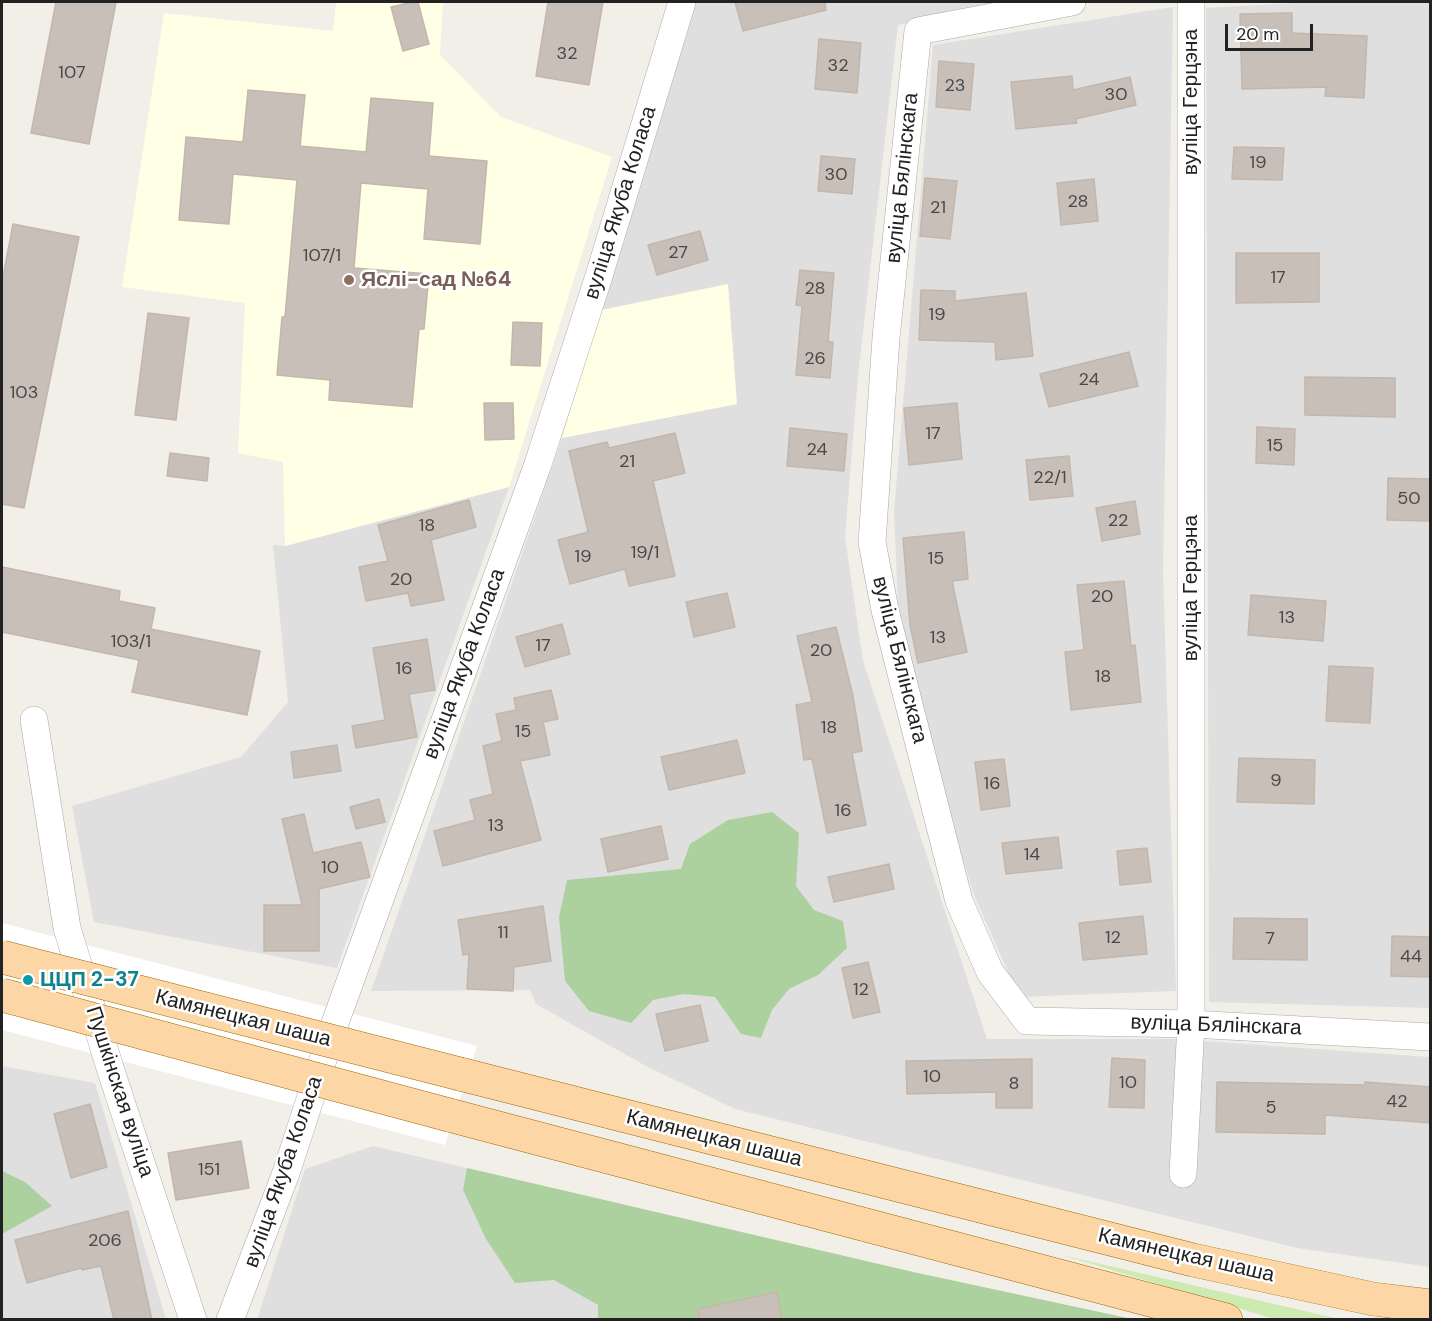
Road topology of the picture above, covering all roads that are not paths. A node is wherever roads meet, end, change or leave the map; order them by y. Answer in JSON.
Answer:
{"nodes":[{"id":1,"x":682,"y":2,"type":"edge"},
{"id":2,"x":1072,"y":2,"type":"edge"},
{"id":3,"x":1191,"y":2,"type":"edge"},
{"id":4,"x":34,"y":720,"type":"dead end"},
{"id":5,"x":2,"y":957,"type":"edge"},
{"id":6,"x":2,"y":995,"type":"edge"},
{"id":7,"x":1191,"y":1024,"type":"junction"},
{"id":8,"x":1431,"y":1037,"type":"edge"},
{"id":9,"x":1183,"y":1174,"type":"dead end"},
{"id":10,"x":1157,"y":1300,"type":"junction"},
{"id":11,"x":1431,"y":1306,"type":"edge"},
{"id":12,"x":1384,"y":1309,"type":"edge"},
{"id":13,"x":193,"y":1320,"type":"edge"},
{"id":14,"x":230,"y":1320,"type":"edge"},
{"id":15,"x":1185,"y":1320,"type":"edge"},
{"id":16,"x":1226,"y":1320,"type":"edge"}],
"edges":[{"from":1,"to":14,"type":"street","name":"вуліца Якуба Коласа"},
{"from":2,"to":7,"type":"street","name":"вуліца Бялінскага"},
{"from":3,"to":7,"type":"street","name":"вуліца Герцэна"},
{"from":4,"to":13,"type":"street","name":"Пушкінская вуліца"},
{"from":5,"to":12,"type":"main road","name":"Камянецкая шаша","bridge":true},
{"from":6,"to":10,"type":"main road","name":"Камянецкая шаша","bridge":true},
{"from":7,"to":8,"type":"street","name":"вуліца Бялінскага"},
{"from":7,"to":9,"type":"street","name":"вуліца Герцэна"},
{"from":10,"to":15,"type":"main road"},
{"from":10,"to":16,"type":"main road","name":"Камянецкая шаша"},
{"from":11,"to":12,"type":"main road","name":"Камянецкая шаша"}]}
